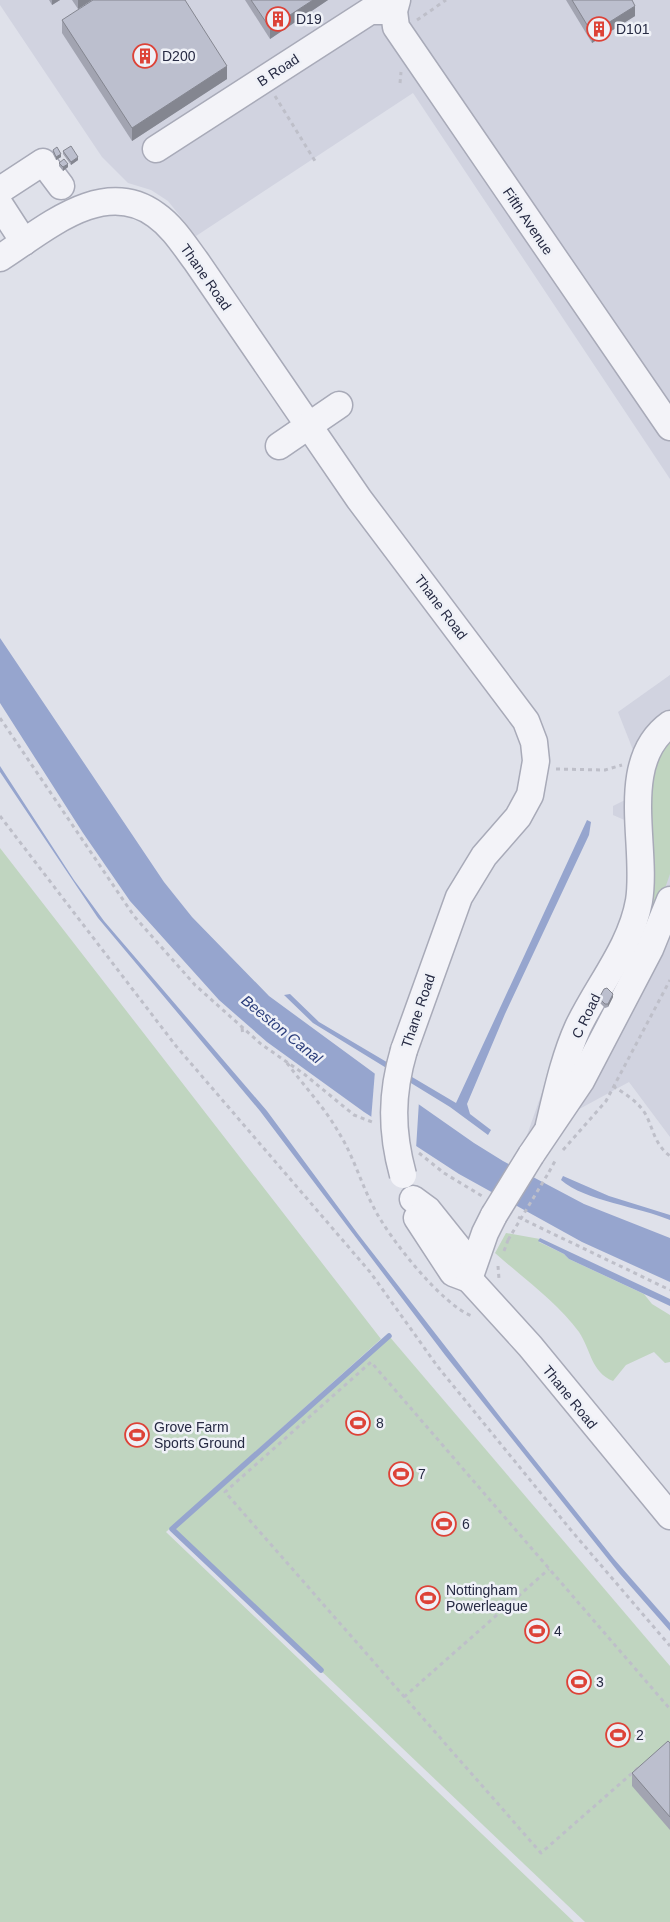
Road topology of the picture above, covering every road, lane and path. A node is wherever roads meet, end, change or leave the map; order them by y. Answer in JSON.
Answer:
{"nodes":[{"id":1,"x":381,"y":5,"type":"edge"},
{"id":2,"x":263,"y":79,"type":"junction"},
{"id":3,"x":156,"y":149,"type":"dead end"},
{"id":4,"x":315,"y":161,"type":"dead end"},
{"id":5,"x":61,"y":186,"type":"dead end"},
{"id":6,"x":0,"y":190,"type":"edge"},
{"id":7,"x":0,"y":205,"type":"edge"},
{"id":8,"x":24,"y":242,"type":"junction"},
{"id":9,"x":0,"y":258,"type":"edge"},
{"id":10,"x":340,"y":405,"type":"dead end"},
{"id":11,"x":309,"y":426,"type":"junction"},
{"id":12,"x":670,"y":427,"type":"edge"},
{"id":13,"x":279,"y":446,"type":"dead end"},
{"id":14,"x":0,"y":718,"type":"edge"},
{"id":15,"x":670,"y":724,"type":"edge"},
{"id":16,"x":628,"y":761,"type":"dead end"},
{"id":17,"x":552,"y":769,"type":"dead end"},
{"id":18,"x":0,"y":816,"type":"edge"},
{"id":19,"x":670,"y":900,"type":"edge"},
{"id":20,"x":636,"y":912,"type":"junction"},
{"id":21,"x":660,"y":949,"type":"edge"},
{"id":22,"x":670,"y":980,"type":"edge"},
{"id":23,"x":242,"y":1027,"type":"junction"},
{"id":24,"x":244,"y":1035,"type":"dead end"},
{"id":25,"x":285,"y":1061,"type":"dead end"},
{"id":26,"x":613,"y":1086,"type":"junction"},
{"id":27,"x":549,"y":1125,"type":"junction"},
{"id":28,"x":670,"y":1156,"type":"edge"},
{"id":29,"x":540,"y":1163,"type":"junction"},
{"id":30,"x":502,"y":1214,"type":"junction"},
{"id":31,"x":508,"y":1240,"type":"dead end"},
{"id":32,"x":469,"y":1279,"type":"junction"},
{"id":33,"x":670,"y":1290,"type":"edge"},
{"id":34,"x":670,"y":1516,"type":"edge"},
{"id":35,"x":549,"y":1569,"type":"junction"},
{"id":36,"x":670,"y":1646,"type":"edge"},
{"id":37,"x":404,"y":1697,"type":"junction"},
{"id":38,"x":670,"y":1709,"type":"edge"},
{"id":39,"x":641,"y":1765,"type":"edge"}],
"edges":[{"from":1,"to":2,"type":"street","name":"B Road"},
{"from":1,"to":12,"type":"street","name":"Fifth Avenue"},
{"from":2,"to":3,"type":"street","name":"B Road"},
{"from":2,"to":4,"type":"path"},
{"from":5,"to":6,"type":"street"},
{"from":7,"to":8,"type":"street"},
{"from":8,"to":9,"type":"street","name":"Thane Road"},
{"from":8,"to":11,"type":"street","name":"Thane Road"},
{"from":10,"to":11,"type":"street"},
{"from":11,"to":13,"type":"street"},
{"from":11,"to":32,"type":"street","name":"Thane Road","bridge":true},
{"from":14,"to":23,"type":"path"},
{"from":15,"to":20,"type":"street","name":"C Road"},
{"from":16,"to":17,"type":"path"},
{"from":18,"to":36,"type":"path"},
{"from":19,"to":21,"type":"street","name":"C Road"},
{"from":20,"to":21,"type":"street","name":"C Road"},
{"from":20,"to":27,"type":"street","name":"C Road"},
{"from":21,"to":27,"type":"street","name":"C Road"},
{"from":22,"to":26,"type":"path"},
{"from":23,"to":24,"type":"path"},
{"from":23,"to":25,"type":"path"},
{"from":26,"to":28,"type":"path"},
{"from":26,"to":29,"type":"path"},
{"from":27,"to":29,"type":"street","name":"C Road"},
{"from":29,"to":30,"type":"street","bridge":true},
{"from":29,"to":31,"type":"path","bridge":true},
{"from":30,"to":32,"type":"street"},
{"from":30,"to":33,"type":"path"},
{"from":32,"to":34,"type":"street","name":"Thane Road"},
{"from":35,"to":37,"type":"path"},
{"from":35,"to":37,"type":"path"},
{"from":35,"to":38,"type":"path"},
{"from":37,"to":39,"type":"path"}]}
